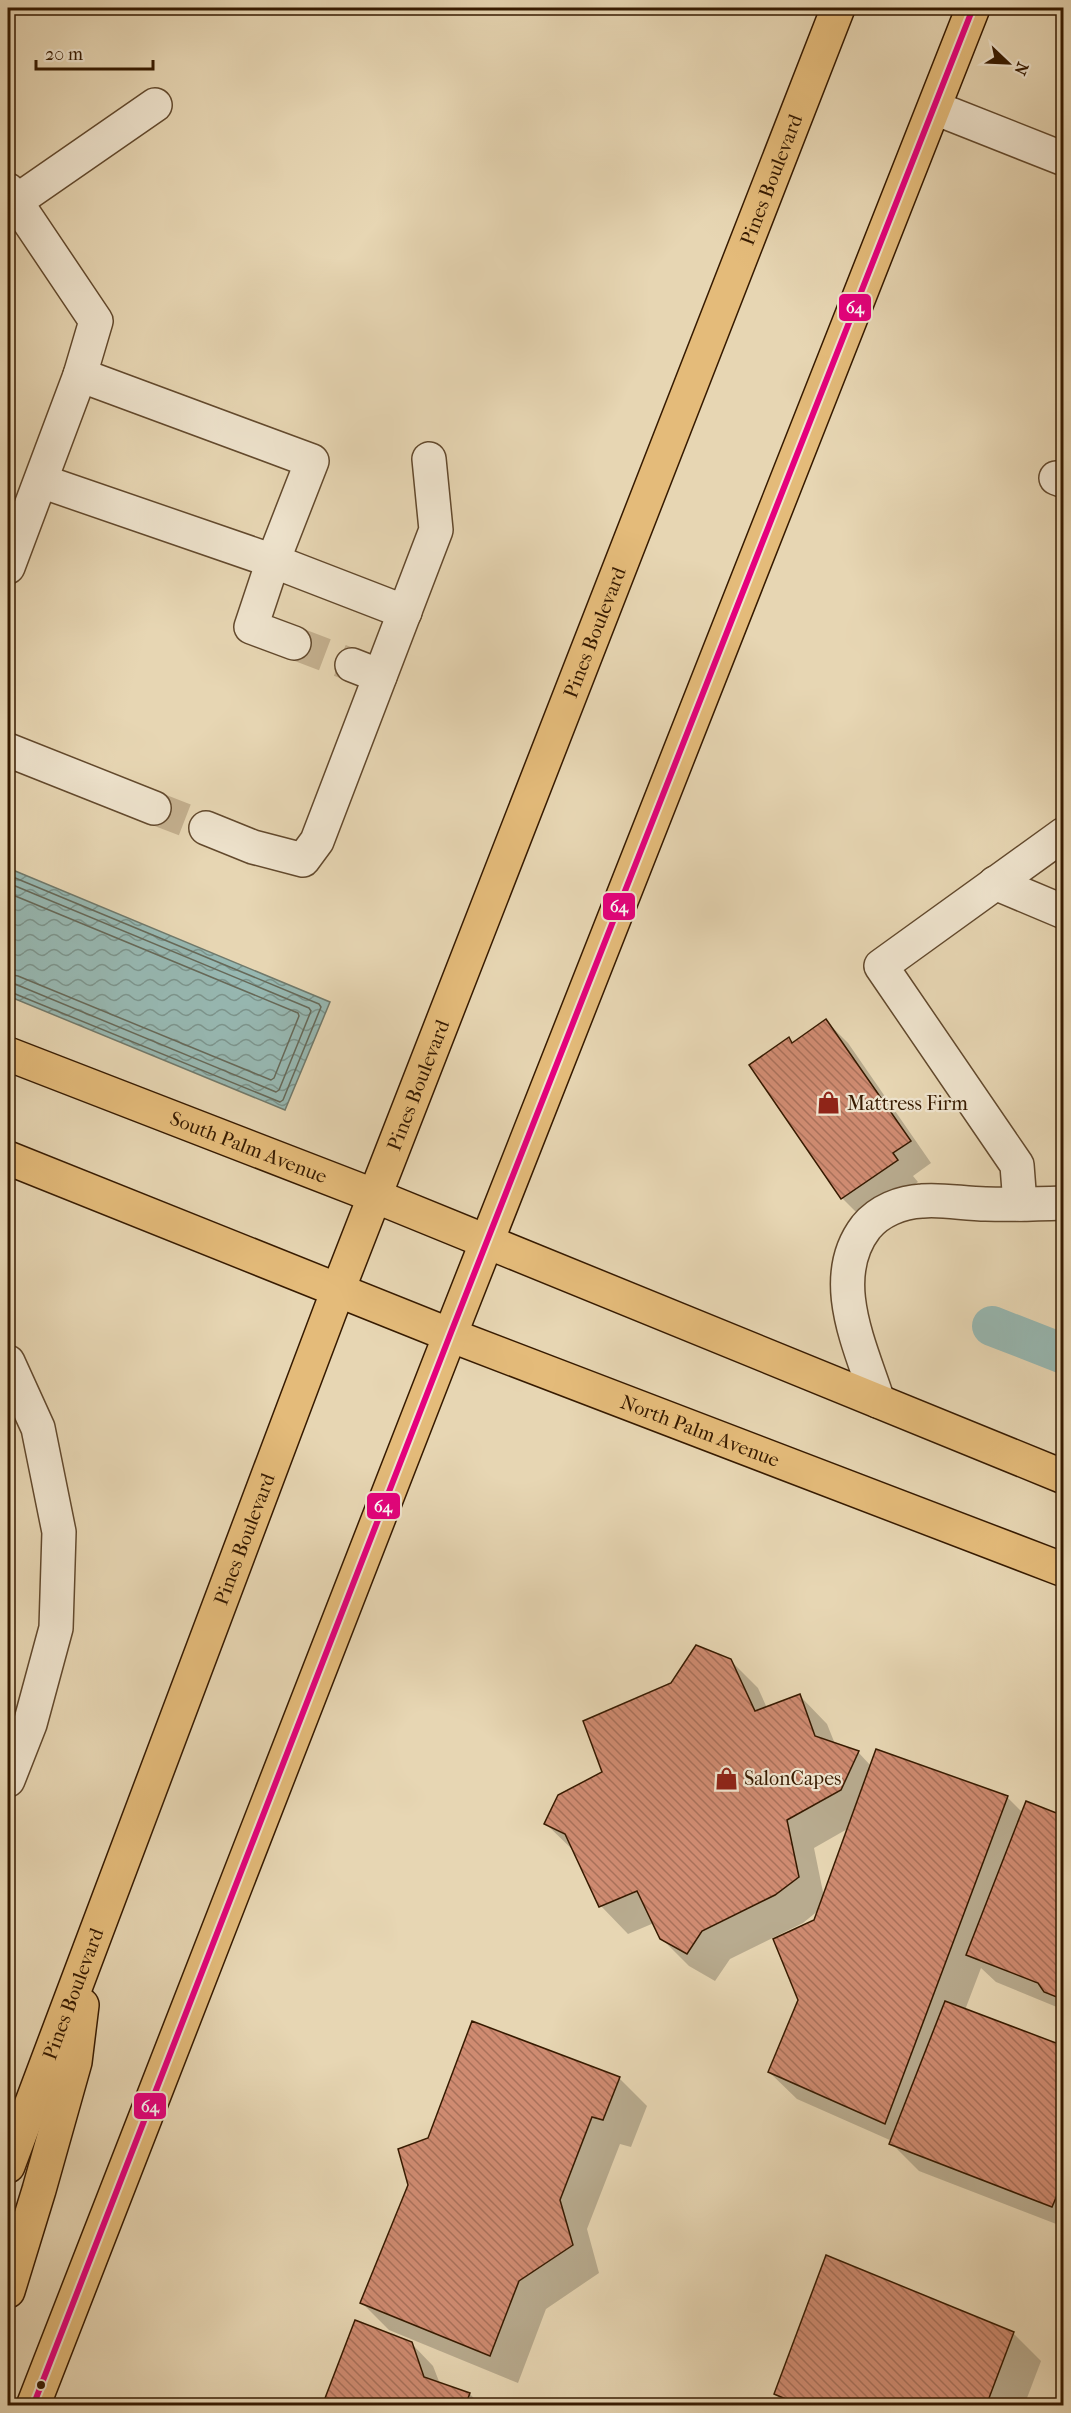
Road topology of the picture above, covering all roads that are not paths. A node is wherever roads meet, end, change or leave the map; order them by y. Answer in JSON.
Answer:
{"nodes":[{"id":1,"x":838,"y":8,"type":"edge"},
{"id":2,"x":973,"y":8,"type":"edge"},
{"id":3,"x":155,"y":105,"type":"dead end"},
{"id":4,"x":935,"y":108,"type":"junction"},
{"id":5,"x":1064,"y":159,"type":"edge"},
{"id":6,"x":11,"y":196,"type":"edge"},
{"id":7,"x":80,"y":375,"type":"junction"},
{"id":8,"x":429,"y":459,"type":"dead end"},
{"id":9,"x":40,"y":481,"type":"junction"},
{"id":10,"x":273,"y":561,"type":"junction"},
{"id":11,"x":8,"y":567,"type":"edge"},
{"id":12,"x":405,"y":612,"type":"junction"},
{"id":13,"x":294,"y":643,"type":"tunnel mouth"},
{"id":14,"x":8,"y":750,"type":"edge"},
{"id":15,"x":154,"y":808,"type":"tunnel mouth"},
{"id":16,"x":206,"y":828,"type":"tunnel mouth"},
{"id":17,"x":1064,"y":834,"type":"edge"},
{"id":18,"x":995,"y":883,"type":"junction"},
{"id":19,"x":1064,"y":912,"type":"edge"},
{"id":20,"x":8,"y":1054,"type":"edge"},
{"id":21,"x":8,"y":1158,"type":"edge"},
{"id":22,"x":375,"y":1196,"type":"junction"},
{"id":23,"x":1064,"y":1203,"type":"edge"},
{"id":24,"x":1020,"y":1204,"type":"junction"},
{"id":25,"x":488,"y":1241,"type":"junction"},
{"id":26,"x":338,"y":1290,"type":"junction"},
{"id":27,"x":450,"y":1335,"type":"junction"},
{"id":28,"x":8,"y":1362,"type":"edge"},
{"id":29,"x":878,"y":1401,"type":"junction"},
{"id":30,"x":1064,"y":1477,"type":"edge"},
{"id":31,"x":1064,"y":1570,"type":"edge"},
{"id":32,"x":8,"y":1780,"type":"edge"},
{"id":33,"x":89,"y":1949,"type":"junction"},
{"id":34,"x":8,"y":2166,"type":"edge"},
{"id":35,"x":8,"y":2291,"type":"edge"},
{"id":36,"x":33,"y":2406,"type":"edge"}],
"edges":[{"from":1,"to":22,"type":"main road","name":"Pines Boulevard"},
{"from":2,"to":4,"type":"main road"},
{"from":3,"to":6,"type":"street"},
{"from":4,"to":5,"type":"street"},
{"from":4,"to":25,"type":"main road"},
{"from":6,"to":7,"type":"street"},
{"from":7,"to":9,"type":"street"},
{"from":7,"to":10,"type":"street"},
{"from":8,"to":12,"type":"street"},
{"from":9,"to":10,"type":"street"},
{"from":9,"to":11,"type":"street"},
{"from":10,"to":12,"type":"street"},
{"from":10,"to":13,"type":"street"},
{"from":12,"to":16,"type":"street"},
{"from":14,"to":15,"type":"street"},
{"from":17,"to":18,"type":"street"},
{"from":18,"to":19,"type":"street"},
{"from":18,"to":24,"type":"street"},
{"from":20,"to":22,"type":"main road","name":"South Palm Avenue"},
{"from":21,"to":26,"type":"main road"},
{"from":22,"to":25,"type":"main road","name":"South Palm Avenue"},
{"from":22,"to":26,"type":"main road","name":"Pines Boulevard"},
{"from":23,"to":24,"type":"street"},
{"from":24,"to":29,"type":"street"},
{"from":25,"to":27,"type":"main road"},
{"from":25,"to":29,"type":"main road"},
{"from":26,"to":27,"type":"main road","name":"North Palm Avenue"},
{"from":26,"to":33,"type":"main road","name":"Pines Boulevard"},
{"from":27,"to":31,"type":"main road","name":"North Palm Avenue"},
{"from":27,"to":36,"type":"main road"},
{"from":28,"to":32,"type":"street"},
{"from":29,"to":30,"type":"main road"},
{"from":33,"to":34,"type":"main road","name":"Pines Boulevard"},
{"from":33,"to":35,"type":"main road"}]}
